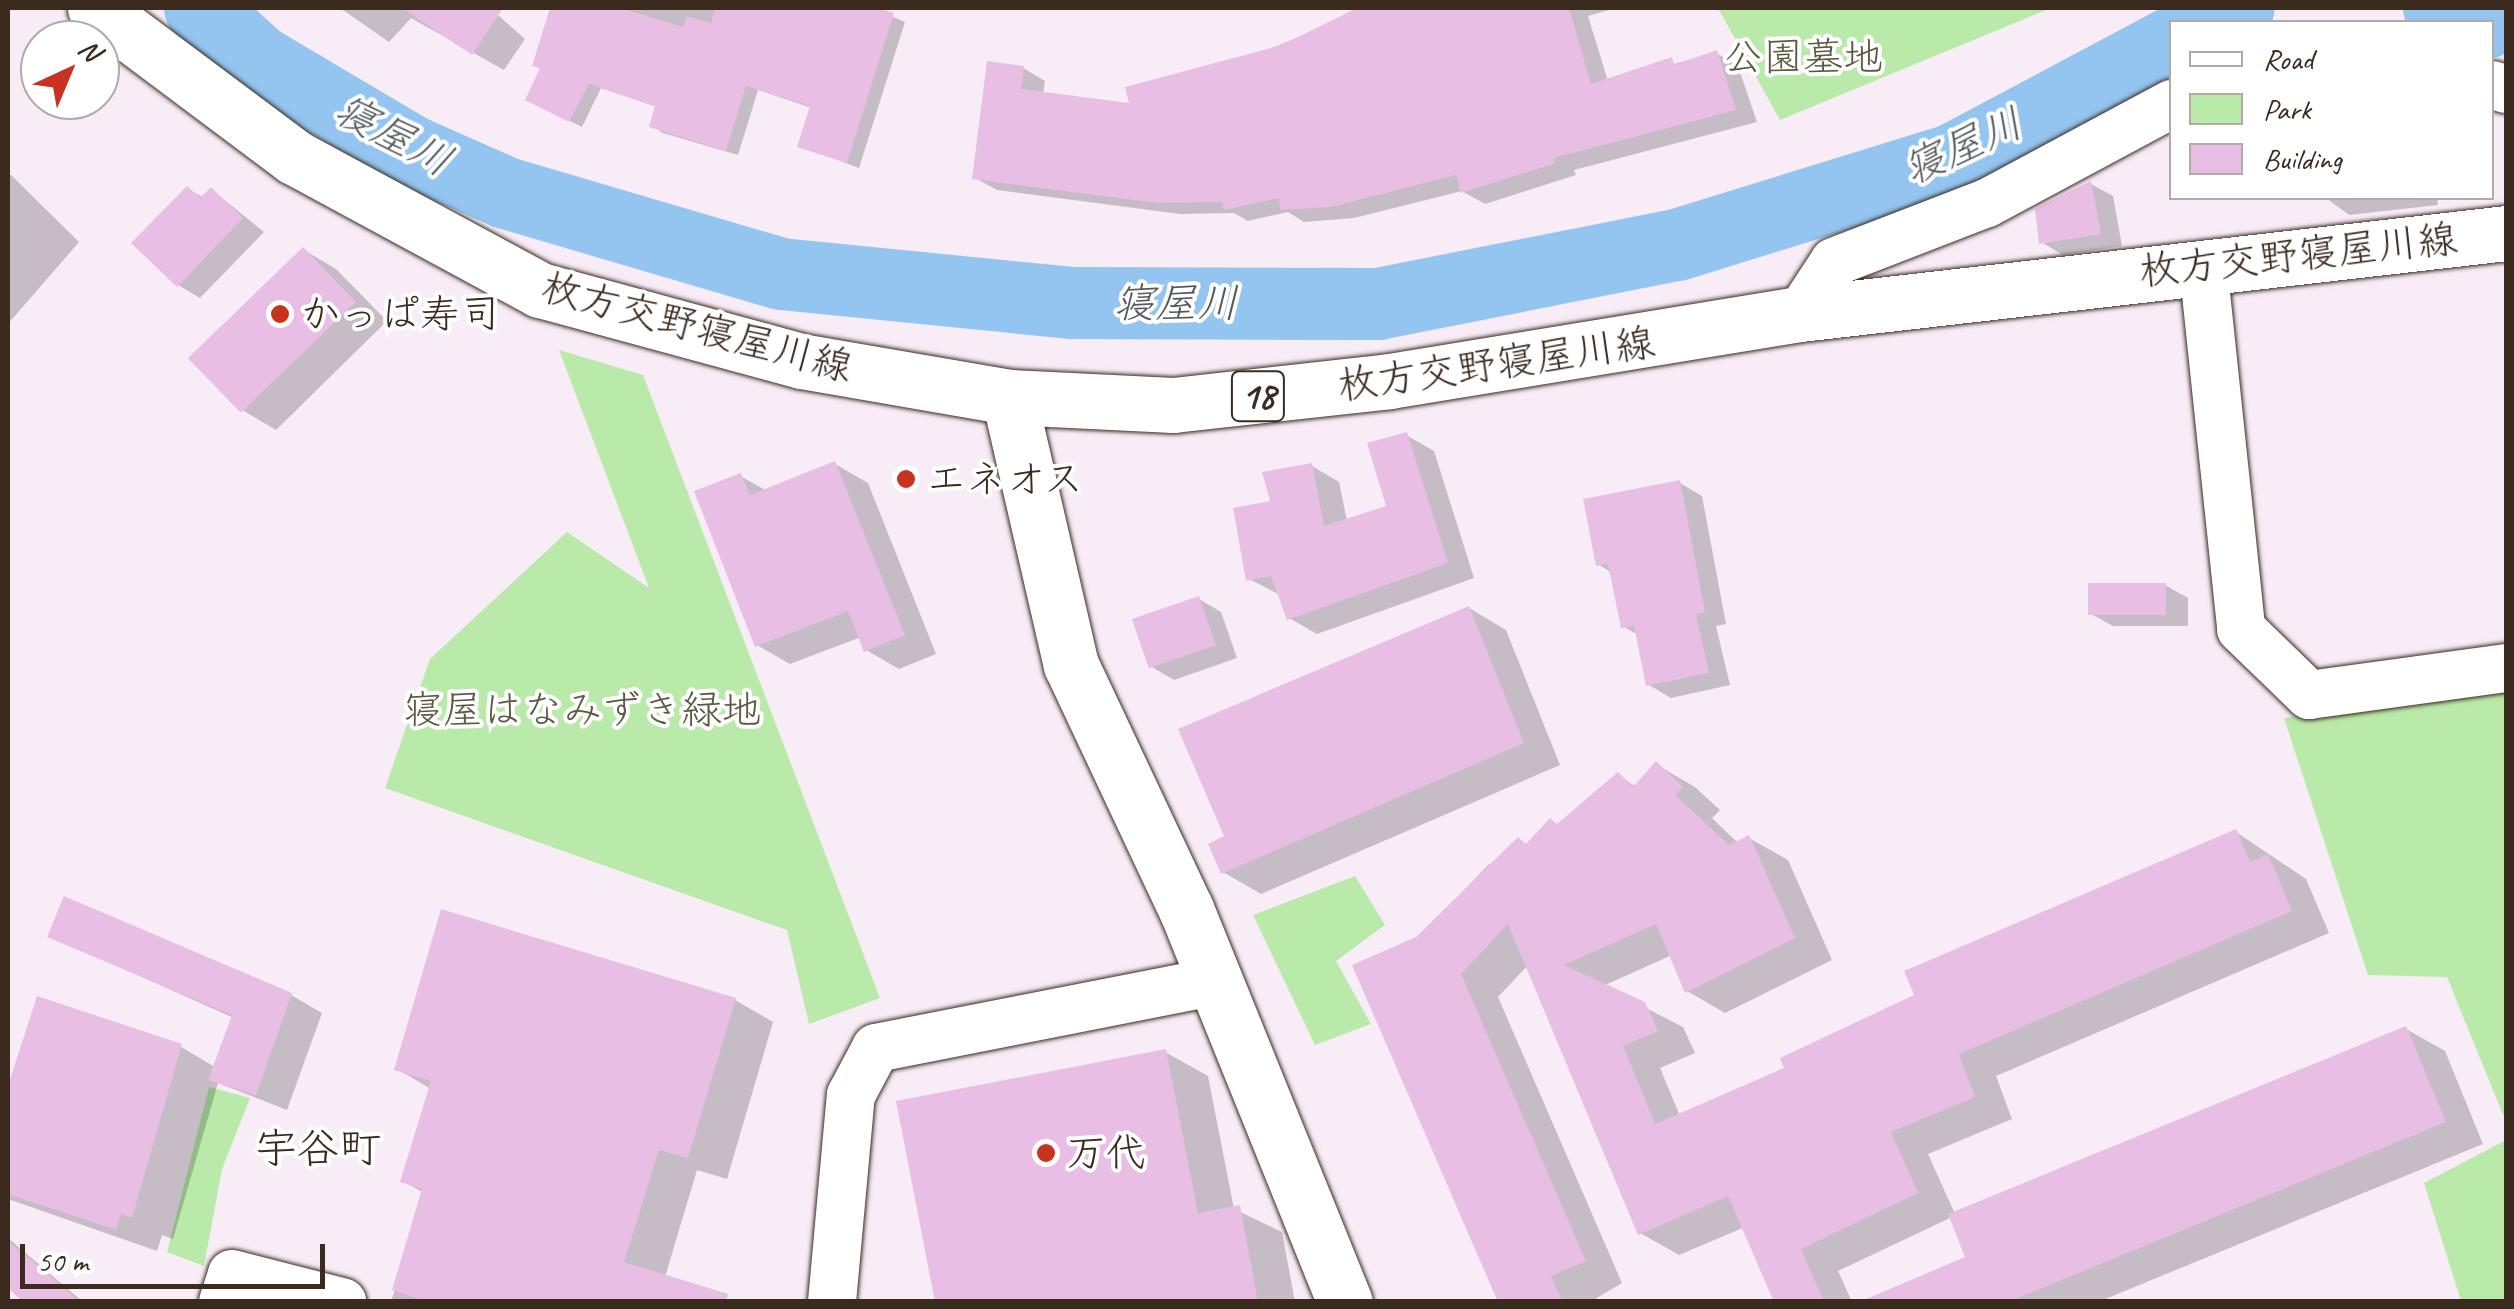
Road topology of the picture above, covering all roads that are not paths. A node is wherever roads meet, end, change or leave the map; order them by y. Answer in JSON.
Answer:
{"nodes":[{"id":1,"x":95,"y":8,"type":"edge"},
{"id":2,"x":2169,"y":106,"type":"edge"},
{"id":3,"x":2506,"y":233,"type":"edge"},
{"id":4,"x":2203,"y":264,"type":"junction"},
{"id":5,"x":1800,"y":314,"type":"junction"},
{"id":6,"x":1009,"y":397,"type":"junction"},
{"id":7,"x":2506,"y":668,"type":"edge"},
{"id":8,"x":1212,"y":982,"type":"junction"},
{"id":9,"x":223,"y":1302,"type":"edge"},
{"id":10,"x":342,"y":1302,"type":"edge"},
{"id":11,"x":832,"y":1302,"type":"edge"},
{"id":12,"x":1345,"y":1302,"type":"edge"}],
"edges":[{"from":1,"to":6,"type":"main road","name":"枚方交野寝屋川線","number":"18"},
{"from":2,"to":5,"type":"street"},
{"from":3,"to":4,"type":"main road","name":"枚方交野寝屋川線","number":"18"},
{"from":4,"to":5,"type":"main road","name":"枚方交野寝屋川線","number":"18"},
{"from":4,"to":7,"type":"street"},
{"from":5,"to":6,"type":"main road","name":"枚方交野寝屋川線","number":"18"},
{"from":6,"to":8,"type":"main road"},
{"from":8,"to":11,"type":"street"},
{"from":8,"to":12,"type":"main road"},
{"from":9,"to":10,"type":"street"}]}
